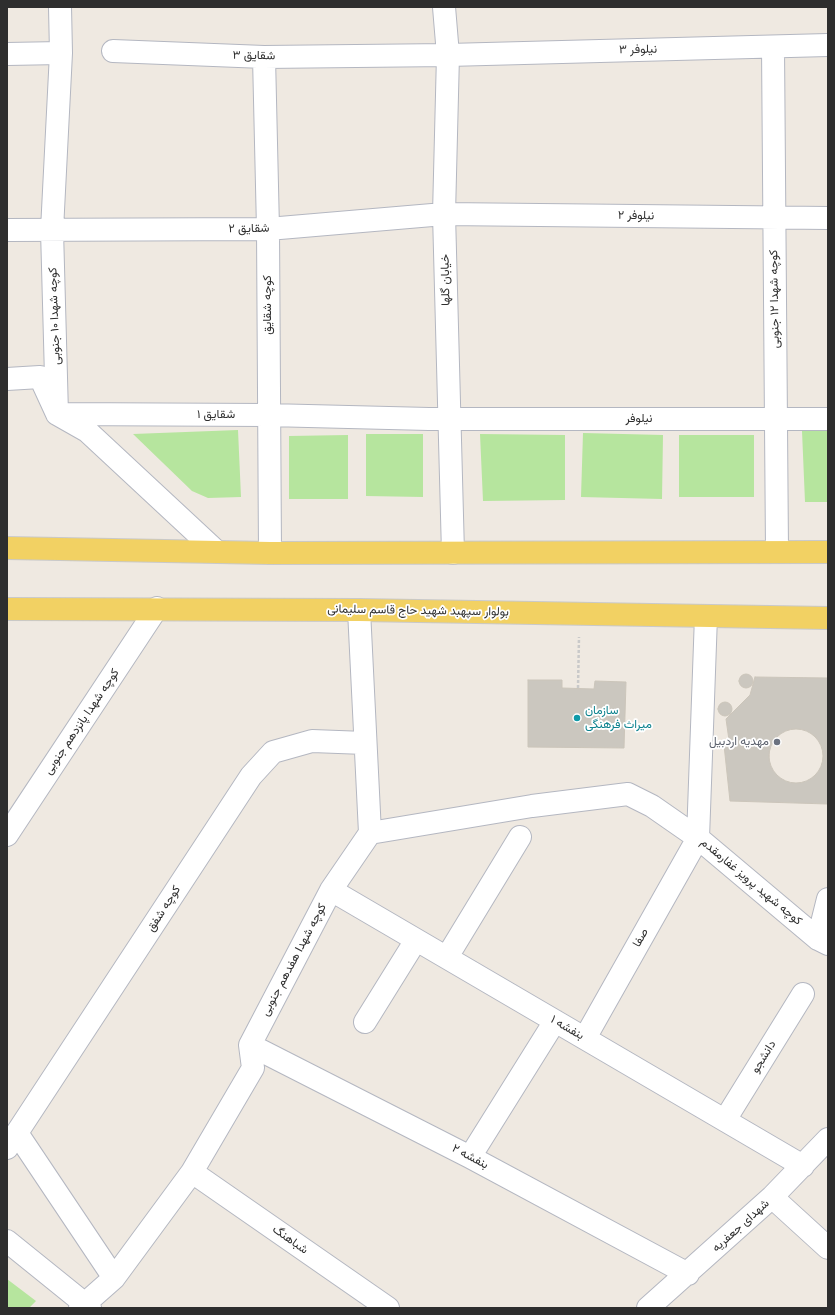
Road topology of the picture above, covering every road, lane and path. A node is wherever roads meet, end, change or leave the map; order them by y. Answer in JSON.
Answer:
{"nodes":[{"id":1,"x":60,"y":7,"type":"edge"},
{"id":2,"x":444,"y":7,"type":"edge"},
{"id":3,"x":828,"y":45,"type":"edge"},
{"id":4,"x":773,"y":47,"type":"junction"},
{"id":5,"x":113,"y":51,"type":"dead end"},
{"id":6,"x":61,"y":53,"type":"junction"},
{"id":7,"x":7,"y":54,"type":"edge"},
{"id":8,"x":448,"y":55,"type":"junction"},
{"id":9,"x":264,"y":57,"type":"junction"},
{"id":10,"x":444,"y":214,"type":"junction"},
{"id":11,"x":775,"y":217,"type":"junction"},
{"id":12,"x":828,"y":218,"type":"edge"},
{"id":13,"x":268,"y":229,"type":"junction"},
{"id":14,"x":7,"y":230,"type":"edge"},
{"id":15,"x":52,"y":230,"type":"junction"},
{"id":16,"x":7,"y":379,"type":"edge"},
{"id":17,"x":57,"y":414,"type":"junction"},
{"id":18,"x":268,"y":415,"type":"junction"},
{"id":19,"x":449,"y":419,"type":"junction"},
{"id":20,"x":776,"y":419,"type":"junction"},
{"id":21,"x":828,"y":419,"type":"edge"},
{"id":22,"x":7,"y":548,"type":"edge"},
{"id":23,"x":777,"y":551,"type":"junction"},
{"id":24,"x":216,"y":552,"type":"junction"},
{"id":25,"x":828,"y":552,"type":"edge"},
{"id":26,"x":270,"y":553,"type":"junction"},
{"id":27,"x":453,"y":553,"type":"junction"},
{"id":28,"x":157,"y":608,"type":"junction"},
{"id":29,"x":7,"y":609,"type":"edge"},
{"id":30,"x":359,"y":610,"type":"junction"},
{"id":31,"x":579,"y":614,"type":"junction"},
{"id":32,"x":706,"y":616,"type":"junction"},
{"id":33,"x":828,"y":618,"type":"edge"},
{"id":34,"x":578,"y":688,"type":"dead end"},
{"id":35,"x":365,"y":743,"type":"junction"},
{"id":36,"x":370,"y":833,"type":"junction"},
{"id":37,"x":7,"y":835,"type":"edge"},
{"id":38,"x":520,"y":837,"type":"dead end"},
{"id":39,"x":698,"y":838,"type":"junction"},
{"id":40,"x":331,"y":890,"type":"junction"},
{"id":41,"x":828,"y":899,"type":"edge"},
{"id":42,"x":416,"y":940,"type":"junction"},
{"id":43,"x":823,"y":942,"type":"edge"},
{"id":44,"x":448,"y":958,"type":"junction"},
{"id":45,"x":803,"y":994,"type":"dead end"},
{"id":46,"x":555,"y":1021,"type":"junction"},
{"id":47,"x":365,"y":1022,"type":"dead end"},
{"id":48,"x":584,"y":1038,"type":"junction"},
{"id":49,"x":250,"y":1045,"type":"junction"},
{"id":50,"x":725,"y":1120,"type":"junction"},
{"id":51,"x":828,"y":1139,"type":"edge"},
{"id":52,"x":12,"y":1140,"type":"edge"},
{"id":53,"x":470,"y":1157,"type":"junction"},
{"id":54,"x":803,"y":1166,"type":"junction"},
{"id":55,"x":192,"y":1172,"type":"junction"},
{"id":56,"x":772,"y":1197,"type":"junction"},
{"id":57,"x":7,"y":1241,"type":"edge"},
{"id":58,"x":828,"y":1248,"type":"edge"},
{"id":59,"x":688,"y":1274,"type":"junction"},
{"id":60,"x":114,"y":1278,"type":"junction"},
{"id":61,"x":85,"y":1307,"type":"edge"},
{"id":62,"x":388,"y":1308,"type":"edge"},
{"id":63,"x":648,"y":1308,"type":"edge"}],
"edges":[{"from":1,"to":6,"type":"street","name":"کوچه شهدا ۱۰ جنوبی"},
{"from":2,"to":8,"type":"street","name":"خیابان گلها"},
{"from":3,"to":4,"type":"street","name":"نیلوفر ۳"},
{"from":4,"to":8,"type":"street","name":"نیلوفر ۳"},
{"from":4,"to":11,"type":"street","name":"کوچه شهدا ۱۲ جنوبی"},
{"from":5,"to":9,"type":"street","name":"شقایق ۳"},
{"from":6,"to":7,"type":"street"},
{"from":6,"to":15,"type":"street","name":"کوچه شهدا ۱۰ جنوبی"},
{"from":8,"to":9,"type":"street","name":"شقایق ۳"},
{"from":8,"to":10,"type":"street","name":"خیابان گلها"},
{"from":9,"to":13,"type":"street","name":"کوچه شقایق"},
{"from":10,"to":11,"type":"street","name":"نیلوفر ۲"},
{"from":10,"to":13,"type":"street","name":"شقایق ۲"},
{"from":10,"to":19,"type":"street","name":"خیابان گلها"},
{"from":11,"to":12,"type":"street","name":"نیلوفر ۲"},
{"from":11,"to":20,"type":"street","name":"کوچه شهدا ۱۲ جنوبی"},
{"from":13,"to":15,"type":"street","name":"شقایق ۲"},
{"from":13,"to":18,"type":"street","name":"کوچه شقایق"},
{"from":14,"to":15,"type":"street","name":"شقایق ۲"},
{"from":15,"to":17,"type":"street","name":"کوچه شهدا ۱۰ جنوبی"},
{"from":16,"to":17,"type":"street"},
{"from":17,"to":18,"type":"street","name":"شقایق ۱"},
{"from":17,"to":24,"type":"street"},
{"from":18,"to":19,"type":"street","name":"شقایق ۱"},
{"from":18,"to":26,"type":"street","name":"کوچه شقایق"},
{"from":19,"to":20,"type":"street","name":"نیلوفر"},
{"from":19,"to":27,"type":"street","name":"خیابان گلها"},
{"from":20,"to":21,"type":"street","name":"نیلوفر"},
{"from":20,"to":23,"type":"street","name":"کوچه شهدا ۱۲ جنوبی"},
{"from":22,"to":24,"type":"main road"},
{"from":23,"to":25,"type":"main road"},
{"from":23,"to":27,"type":"main road"},
{"from":24,"to":26,"type":"main road"},
{"from":26,"to":27,"type":"main road"},
{"from":28,"to":29,"type":"main road","name":"بولوار سپهبد شهید حاج قاسم سلیمانی"},
{"from":28,"to":30,"type":"main road","name":"بولوار سپهبد شهید حاج قاسم سلیمانی"},
{"from":28,"to":37,"type":"street","name":"کوچه شهدا پانزدهم جنوبی"},
{"from":30,"to":31,"type":"main road","name":"بولوار سپهبد شهید حاج قاسم سلیمانی"},
{"from":30,"to":35,"type":"street"},
{"from":31,"to":32,"type":"main road","name":"بولوار سپهبد شهید حاج قاسم سلیمانی"},
{"from":31,"to":34,"type":"path"},
{"from":32,"to":33,"type":"main road","name":"بولوار سپهبد شهید حاج قاسم سلیمانی"},
{"from":32,"to":39,"type":"street","name":"کوچه شهید پرویز غفارمقدم"},
{"from":35,"to":36,"type":"street"},
{"from":35,"to":52,"type":"street","name":"کوچه شفق"},
{"from":36,"to":39,"type":"street"},
{"from":36,"to":40,"type":"street","name":"کوچه شهدا هفدهم جنوبی"},
{"from":38,"to":44,"type":"street"},
{"from":39,"to":43,"type":"street","name":"کوچه شهید پرویز غفارمقدم"},
{"from":39,"to":48,"type":"street","name":"صفا"},
{"from":40,"to":42,"type":"street","name":"بنفشه ۱"},
{"from":40,"to":49,"type":"street","name":"کوچه شهدا هفدهم جنوبی"},
{"from":41,"to":43,"type":"street"},
{"from":42,"to":44,"type":"street","name":"بنفشه ۱"},
{"from":42,"to":47,"type":"street"},
{"from":44,"to":46,"type":"street","name":"بنفشه ۱"},
{"from":45,"to":50,"type":"street","name":"دانشجو"},
{"from":46,"to":48,"type":"street","name":"بنفشه ۱"},
{"from":46,"to":53,"type":"street"},
{"from":48,"to":50,"type":"street","name":"بنفشه ۱"},
{"from":49,"to":53,"type":"street","name":"بنفشه ۲"},
{"from":49,"to":55,"type":"street"},
{"from":50,"to":54,"type":"street","name":"بنفشه ۱"},
{"from":51,"to":54,"type":"street","name":"شهدای جعفریه"},
{"from":52,"to":60,"type":"street"},
{"from":53,"to":59,"type":"street","name":"بنفشه ۲"},
{"from":54,"to":56,"type":"street","name":"شهدای جعفریه"},
{"from":55,"to":60,"type":"street"},
{"from":55,"to":62,"type":"street","name":"شباهنگ"},
{"from":56,"to":58,"type":"street"},
{"from":56,"to":59,"type":"street","name":"شهدای جعفریه"},
{"from":57,"to":61,"type":"street"},
{"from":59,"to":63,"type":"street","name":"شهدای جعفریه"},
{"from":60,"to":61,"type":"street"}]}
